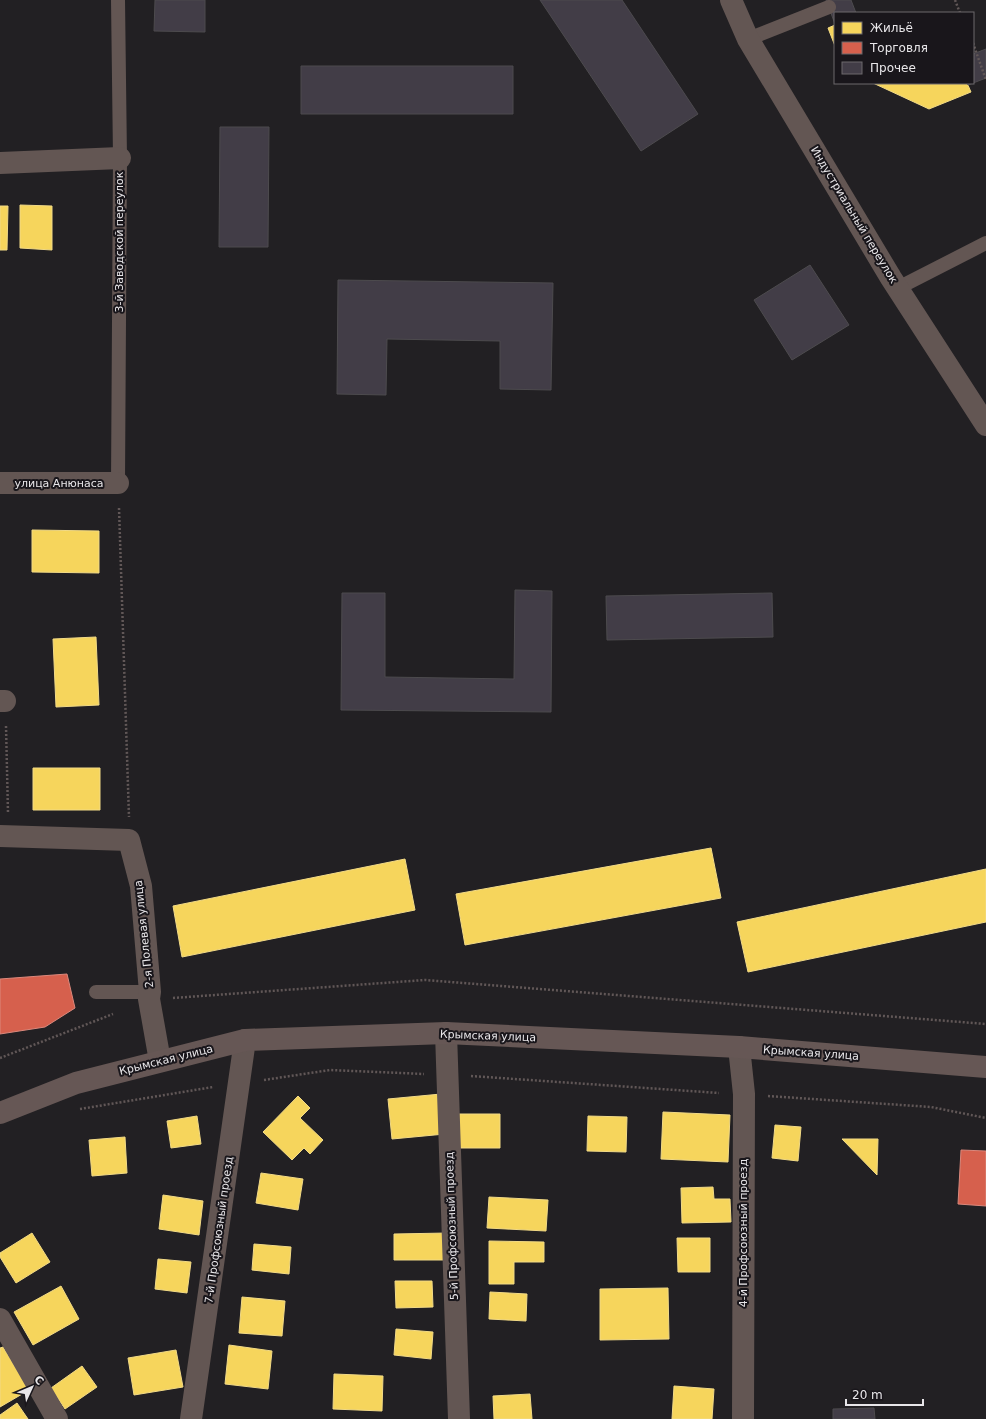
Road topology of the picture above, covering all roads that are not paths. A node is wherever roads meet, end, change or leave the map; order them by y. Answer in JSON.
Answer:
{"nodes":[{"id":1,"x":118,"y":0,"type":"edge"},
{"id":2,"x":731,"y":0,"type":"edge"},
{"id":3,"x":828,"y":7,"type":"dead end"},
{"id":4,"x":748,"y":39,"type":"junction"},
{"id":5,"x":120,"y":158,"type":"junction"},
{"id":6,"x":0,"y":163,"type":"edge"},
{"id":7,"x":986,"y":243,"type":"edge"},
{"id":8,"x":898,"y":288,"type":"junction"},
{"id":9,"x":986,"y":425,"type":"edge"},
{"id":10,"x":0,"y":483,"type":"edge"},
{"id":11,"x":118,"y":483,"type":"joint"},
{"id":12,"x":4,"y":836,"type":"edge"},
{"id":13,"x":96,"y":992,"type":"dead end"},
{"id":14,"x":149,"y":996,"type":"junction"},
{"id":15,"x":446,"y":1033,"type":"junction"},
{"id":16,"x":245,"y":1040,"type":"junction"},
{"id":17,"x":739,"y":1048,"type":"junction"},
{"id":18,"x":160,"y":1061,"type":"junction"},
{"id":19,"x":986,"y":1066,"type":"edge"},
{"id":20,"x":0,"y":1113,"type":"edge"},
{"id":21,"x":0,"y":1319,"type":"edge"},
{"id":22,"x":57,"y":1419,"type":"edge"},
{"id":23,"x":192,"y":1419,"type":"edge"},
{"id":24,"x":459,"y":1419,"type":"edge"},
{"id":25,"x":743,"y":1419,"type":"edge"}],
"edges":[{"from":1,"to":5,"type":"lane","name":"3-й Заводской переулок"},
{"from":2,"to":4,"type":"street","name":"Индустриальный переулок"},
{"from":3,"to":4,"type":"lane"},
{"from":4,"to":8,"type":"street","name":"Индустриальный переулок"},
{"from":5,"to":6,"type":"street"},
{"from":5,"to":11,"type":"lane","name":"3-й Заводской переулок"},
{"from":7,"to":8,"type":"lane"},
{"from":8,"to":9,"type":"street","name":"Индустриальный переулок"},
{"from":10,"to":11,"type":"street","name":"улица Анюнаса"},
{"from":12,"to":14,"type":"street","name":"2-я Полевая улица"},
{"from":13,"to":14,"type":"lane"},
{"from":14,"to":18,"type":"street","name":"2-я Полевая улица"},
{"from":15,"to":16,"type":"main road","name":"Крымская улица"},
{"from":15,"to":17,"type":"main road","name":"Крымская улица"},
{"from":15,"to":24,"type":"street","name":"5-й Профсоюзный проезд"},
{"from":16,"to":18,"type":"main road","name":"Крымская улица"},
{"from":16,"to":23,"type":"street","name":"7-й Профсоюзный проезд"},
{"from":17,"to":19,"type":"main road","name":"Крымская улица"},
{"from":17,"to":25,"type":"street","name":"4-й Профсоюзный проезд"},
{"from":18,"to":20,"type":"main road","name":"Крымская улица"},
{"from":21,"to":22,"type":"street"}]}
